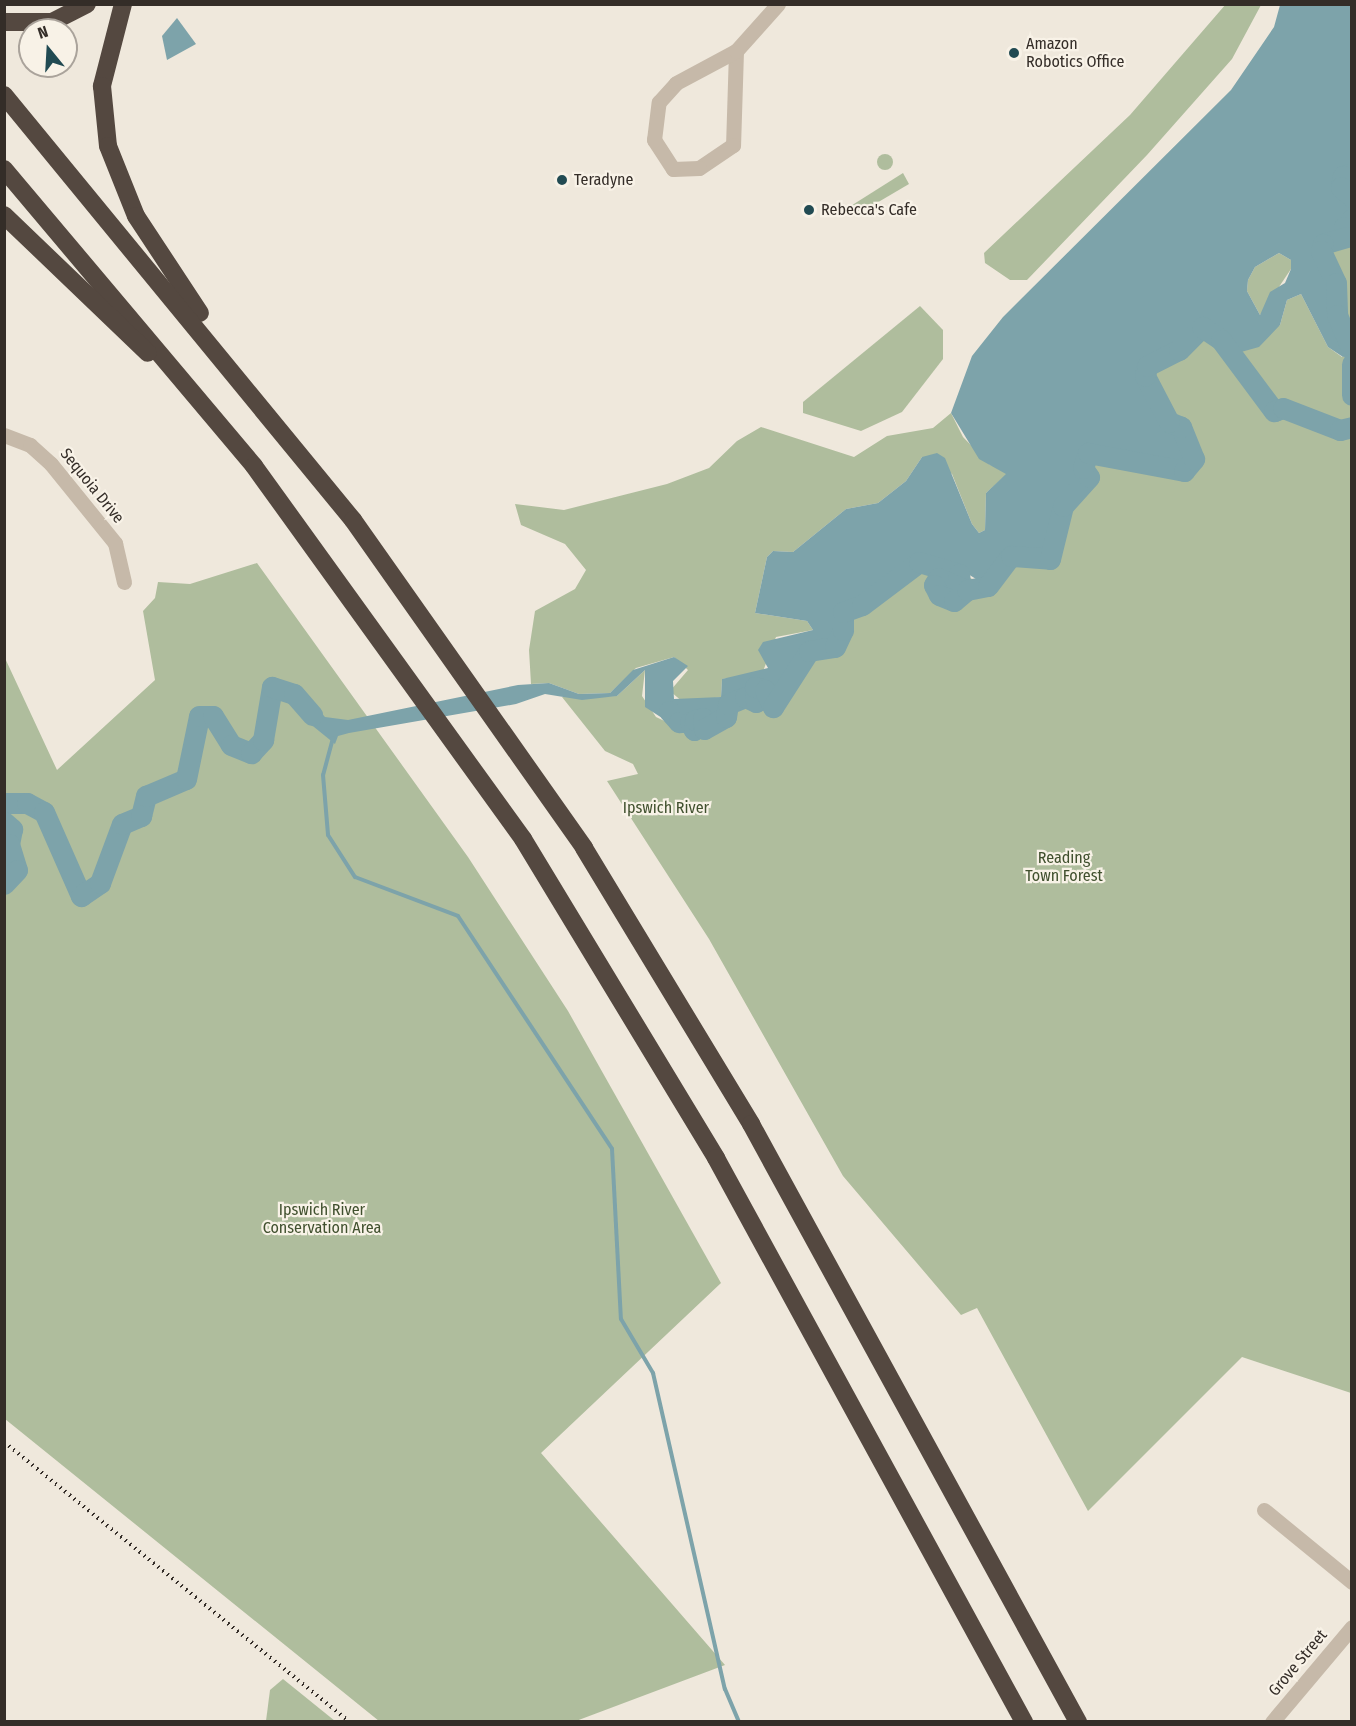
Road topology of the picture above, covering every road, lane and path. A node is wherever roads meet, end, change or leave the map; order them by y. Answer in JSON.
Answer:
{"nodes":[{"id":1,"x":87,"y":4,"type":"edge"},
{"id":2,"x":123,"y":4,"type":"edge"},
{"id":3,"x":778,"y":4,"type":"edge"},
{"id":4,"x":4,"y":22,"type":"edge"},
{"id":5,"x":736,"y":51,"type":"junction"},
{"id":6,"x":4,"y":95,"type":"edge"},
{"id":7,"x":4,"y":169,"type":"edge"},
{"id":8,"x":4,"y":215,"type":"edge"},
{"id":9,"x":253,"y":392,"type":"junction"},
{"id":10,"x":217,"y":419,"type":"junction"},
{"id":11,"x":4,"y":435,"type":"edge"},
{"id":12,"x":124,"y":582,"type":"dead end"},
{"id":13,"x":1264,"y":1510,"type":"dead end"},
{"id":14,"x":1352,"y":1582,"type":"edge"},
{"id":15,"x":1352,"y":1627,"type":"edge"},
{"id":16,"x":1024,"y":1722,"type":"edge"},
{"id":17,"x":1078,"y":1722,"type":"edge"},
{"id":18,"x":1272,"y":1722,"type":"edge"}],
"edges":[{"from":1,"to":4,"type":"highway"},
{"from":2,"to":9,"type":"highway"},
{"from":3,"to":5,"type":"street"},
{"from":5,"to":5,"type":"street"},
{"from":6,"to":9,"type":"highway"},
{"from":7,"to":10,"type":"highway"},
{"from":8,"to":10,"type":"highway"},
{"from":9,"to":17,"type":"highway"},
{"from":10,"to":16,"type":"highway"},
{"from":11,"to":12,"type":"street","name":"Sequoia Drive"},
{"from":13,"to":14,"type":"street"},
{"from":15,"to":18,"type":"street","name":"Grove Street"}]}
